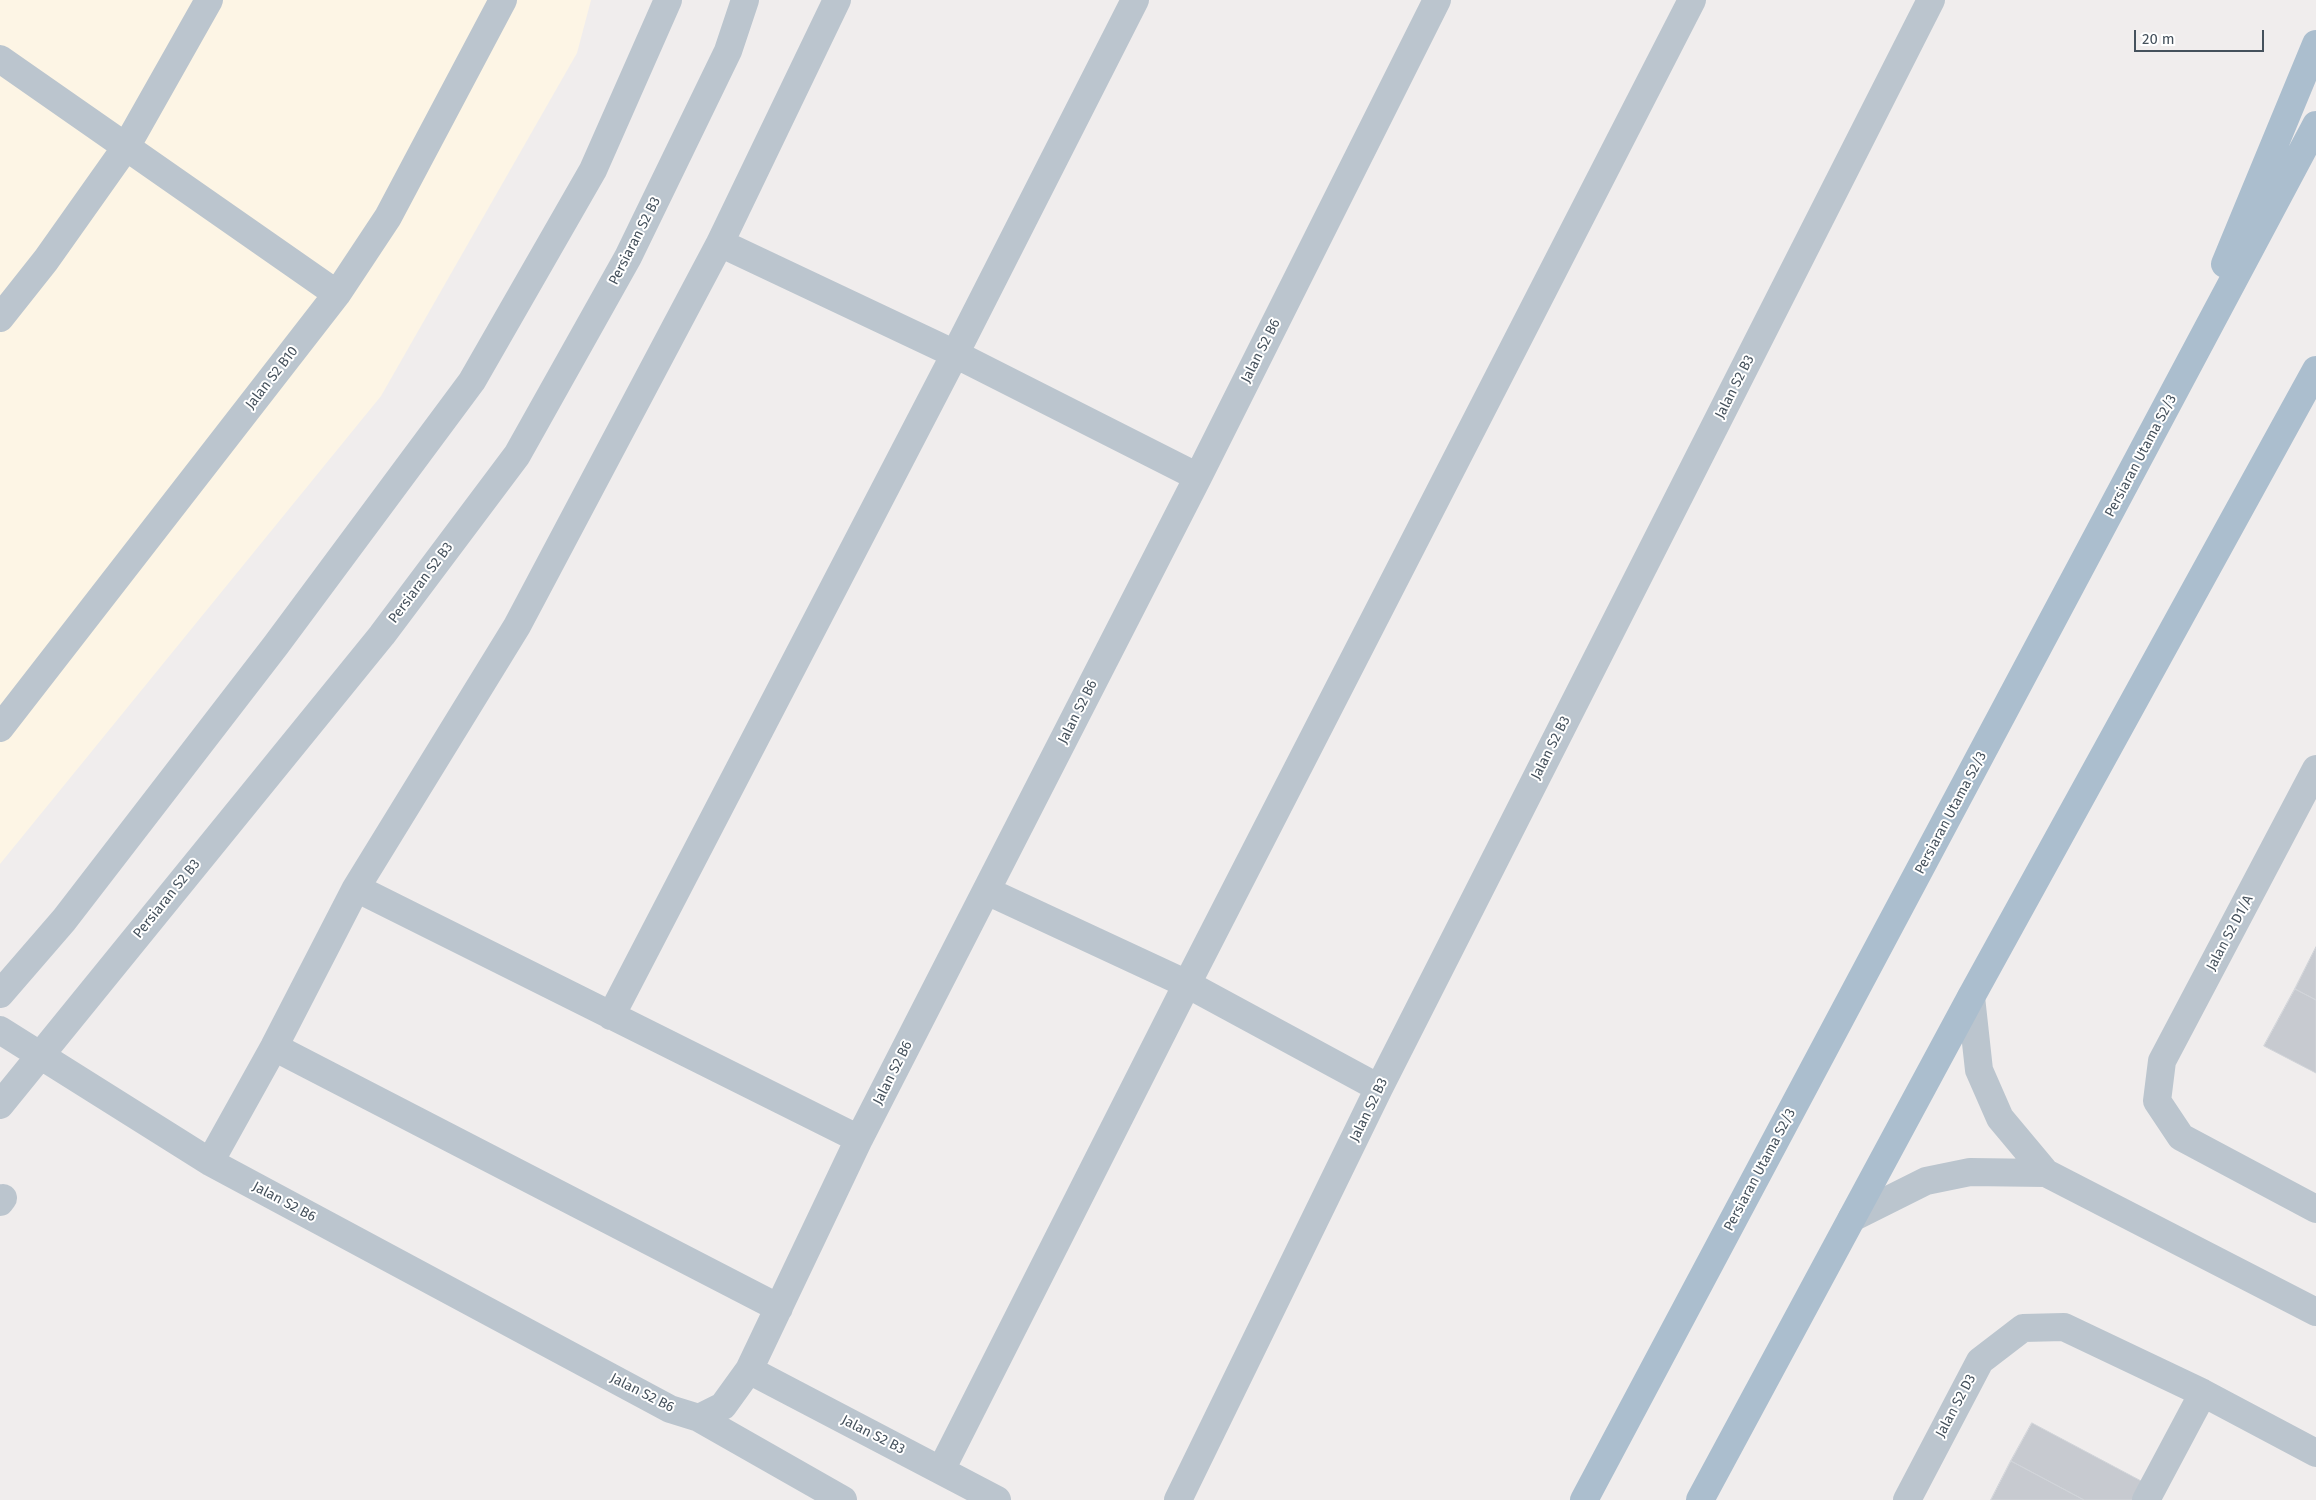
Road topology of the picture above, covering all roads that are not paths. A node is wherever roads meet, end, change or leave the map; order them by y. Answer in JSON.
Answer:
{"nodes":[{"id":1,"x":209,"y":0,"type":"edge"},
{"id":2,"x":503,"y":0,"type":"edge"},
{"id":3,"x":668,"y":0,"type":"edge"},
{"id":4,"x":745,"y":0,"type":"edge"},
{"id":5,"x":837,"y":0,"type":"edge"},
{"id":6,"x":1135,"y":0,"type":"edge"},
{"id":7,"x":1436,"y":0,"type":"edge"},
{"id":8,"x":1692,"y":0,"type":"edge"},
{"id":9,"x":1931,"y":0,"type":"edge"},
{"id":10,"x":2316,"y":44,"type":"edge"},
{"id":11,"x":0,"y":59,"type":"edge"},
{"id":12,"x":2316,"y":125,"type":"edge"},
{"id":13,"x":126,"y":147,"type":"junction"},
{"id":14,"x":720,"y":243,"type":"junction"},
{"id":15,"x":337,"y":294,"type":"junction"},
{"id":16,"x":0,"y":318,"type":"edge"},
{"id":17,"x":955,"y":354,"type":"junction"},
{"id":18,"x":2316,"y":370,"type":"edge"},
{"id":19,"x":2316,"y":410,"type":"edge"},
{"id":20,"x":2159,"y":422,"type":"junction"},
{"id":21,"x":1198,"y":477,"type":"junction"},
{"id":22,"x":2257,"y":478,"type":"junction"},
{"id":23,"x":0,"y":728,"type":"edge"},
{"id":24,"x":2316,"y":769,"type":"edge"},
{"id":25,"x":356,"y":888,"type":"junction"},
{"id":26,"x":987,"y":892,"type":"junction"},
{"id":27,"x":1187,"y":984,"type":"junction"},
{"id":28,"x":0,"y":994,"type":"edge"},
{"id":29,"x":1971,"y":997,"type":"junction"},
{"id":30,"x":611,"y":1016,"type":"junction"},
{"id":31,"x":0,"y":1030,"type":"edge"},
{"id":32,"x":274,"y":1047,"type":"junction"},
{"id":33,"x":41,"y":1056,"type":"junction"},
{"id":34,"x":1379,"y":1088,"type":"junction"},
{"id":35,"x":0,"y":1105,"type":"edge"},
{"id":36,"x":859,"y":1139,"type":"junction"},
{"id":37,"x":210,"y":1162,"type":"junction"},
{"id":38,"x":2046,"y":1173,"type":"junction"},
{"id":39,"x":2316,"y":1209,"type":"edge"},
{"id":40,"x":1852,"y":1218,"type":"junction"},
{"id":41,"x":779,"y":1308,"type":"junction"},
{"id":42,"x":2316,"y":1312,"type":"edge"},
{"id":43,"x":749,"y":1370,"type":"junction"},
{"id":44,"x":2203,"y":1393,"type":"junction"},
{"id":45,"x":699,"y":1418,"type":"junction"},
{"id":46,"x":2316,"y":1453,"type":"edge"},
{"id":47,"x":941,"y":1470,"type":"junction"},
{"id":48,"x":843,"y":1500,"type":"edge"},
{"id":49,"x":997,"y":1500,"type":"edge"},
{"id":50,"x":1178,"y":1500,"type":"edge"},
{"id":51,"x":1584,"y":1500,"type":"edge"},
{"id":52,"x":1700,"y":1500,"type":"edge"},
{"id":53,"x":1907,"y":1500,"type":"edge"},
{"id":54,"x":2146,"y":1500,"type":"edge"}],
"edges":[{"from":1,"to":13,"type":"street"},
{"from":2,"to":15,"type":"street","name":"Jalan S2 B10"},
{"from":3,"to":28,"type":"street"},
{"from":4,"to":33,"type":"street","name":"Persiaran S2 B3"},
{"from":5,"to":14,"type":"street"},
{"from":6,"to":17,"type":"street"},
{"from":7,"to":21,"type":"street","name":"Jalan S2 B6"},
{"from":8,"to":27,"type":"street"},
{"from":9,"to":34,"type":"street","name":"Jalan S2 B3"},
{"from":10,"to":20,"type":"main road"},
{"from":11,"to":13,"type":"street"},
{"from":12,"to":20,"type":"main road","name":"Persiaran Utama S2/3"},
{"from":13,"to":15,"type":"street"},
{"from":13,"to":16,"type":"street"},
{"from":14,"to":17,"type":"street"},
{"from":14,"to":25,"type":"street"},
{"from":15,"to":23,"type":"street","name":"Jalan S2 B10"},
{"from":17,"to":21,"type":"street"},
{"from":17,"to":30,"type":"street"},
{"from":18,"to":22,"type":"main road"},
{"from":19,"to":22,"type":"main road"},
{"from":20,"to":51,"type":"main road","name":"Persiaran Utama S2/3"},
{"from":21,"to":26,"type":"street","name":"Jalan S2 B6"},
{"from":22,"to":29,"type":"main road"},
{"from":24,"to":39,"type":"street","name":"Jalan S2 D1/A"},
{"from":25,"to":30,"type":"street"},
{"from":25,"to":32,"type":"street"},
{"from":26,"to":27,"type":"street"},
{"from":26,"to":36,"type":"street","name":"Jalan S2 B6"},
{"from":27,"to":34,"type":"street"},
{"from":27,"to":47,"type":"street"},
{"from":29,"to":38,"type":"street"},
{"from":29,"to":40,"type":"main road"},
{"from":30,"to":36,"type":"street"},
{"from":31,"to":33,"type":"street","name":"Jalan S2 B6"},
{"from":32,"to":37,"type":"street"},
{"from":32,"to":41,"type":"street"},
{"from":33,"to":35,"type":"street","name":"Persiaran S2 B3"},
{"from":33,"to":37,"type":"street","name":"Jalan S2 B6"},
{"from":34,"to":50,"type":"street","name":"Jalan S2 B3"},
{"from":36,"to":41,"type":"street","name":"Jalan S2 B6"},
{"from":37,"to":45,"type":"street","name":"Jalan S2 B6"},
{"from":38,"to":40,"type":"street"},
{"from":38,"to":42,"type":"street"},
{"from":40,"to":52,"type":"main road"},
{"from":41,"to":43,"type":"street","name":"Jalan S2 B6"},
{"from":43,"to":45,"type":"street","name":"Jalan S2 B6"},
{"from":43,"to":47,"type":"street","name":"Jalan S2 B3"},
{"from":44,"to":46,"type":"street"},
{"from":44,"to":53,"type":"street","name":"Jalan S2 D3"},
{"from":44,"to":54,"type":"street"},
{"from":45,"to":48,"type":"street"},
{"from":47,"to":49,"type":"street","name":"Jalan S2 B3"}]}
